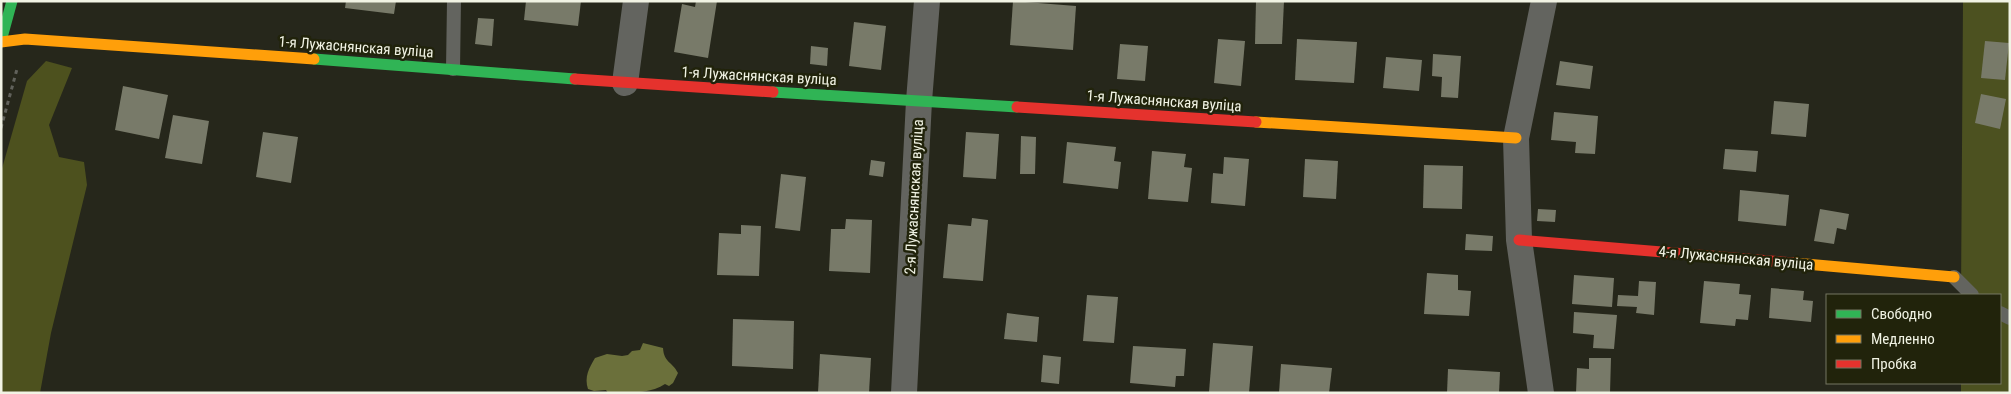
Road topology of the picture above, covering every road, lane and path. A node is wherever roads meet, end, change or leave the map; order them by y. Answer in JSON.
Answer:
{"nodes":[{"id":1,"x":12,"y":1,"type":"edge"},
{"id":2,"x":454,"y":1,"type":"edge"},
{"id":3,"x":636,"y":1,"type":"edge"},
{"id":4,"x":927,"y":1,"type":"edge"},
{"id":5,"x":1544,"y":1,"type":"edge"},
{"id":6,"x":1,"y":41,"type":"edge"},
{"id":7,"x":453,"y":68,"type":"junction"},
{"id":8,"x":625,"y":83,"type":"junction"},
{"id":9,"x":919,"y":100,"type":"junction"},
{"id":10,"x":1516,"y":138,"type":"junction"},
{"id":11,"x":1519,"y":240,"type":"junction"},
{"id":12,"x":1954,"y":277,"type":"joint"},
{"id":13,"x":1971,"y":294,"type":"edge"},
{"id":14,"x":904,"y":393,"type":"edge"},
{"id":15,"x":1541,"y":393,"type":"edge"}],
"edges":[{"from":1,"to":6,"type":"street"},
{"from":2,"to":7,"type":"lane"},
{"from":3,"to":8,"type":"street"},
{"from":4,"to":9,"type":"street","name":"2-я Лужаснянская вуліца"},
{"from":5,"to":10,"type":"street"},
{"from":6,"to":7,"type":"street","name":"1-я Лужаснянская вуліца"},
{"from":7,"to":8,"type":"street","name":"1-я Лужаснянская вуліца"},
{"from":8,"to":9,"type":"street","name":"1-я Лужаснянская вуліца"},
{"from":9,"to":10,"type":"street","name":"1-я Лужаснянская вуліца"},
{"from":9,"to":14,"type":"street","name":"2-я Лужаснянская вуліца"},
{"from":10,"to":11,"type":"street"},
{"from":11,"to":12,"type":"street","name":"4-я Лужаснянская вуліца"},
{"from":11,"to":15,"type":"street"},
{"from":12,"to":13,"type":"lane"}]}
